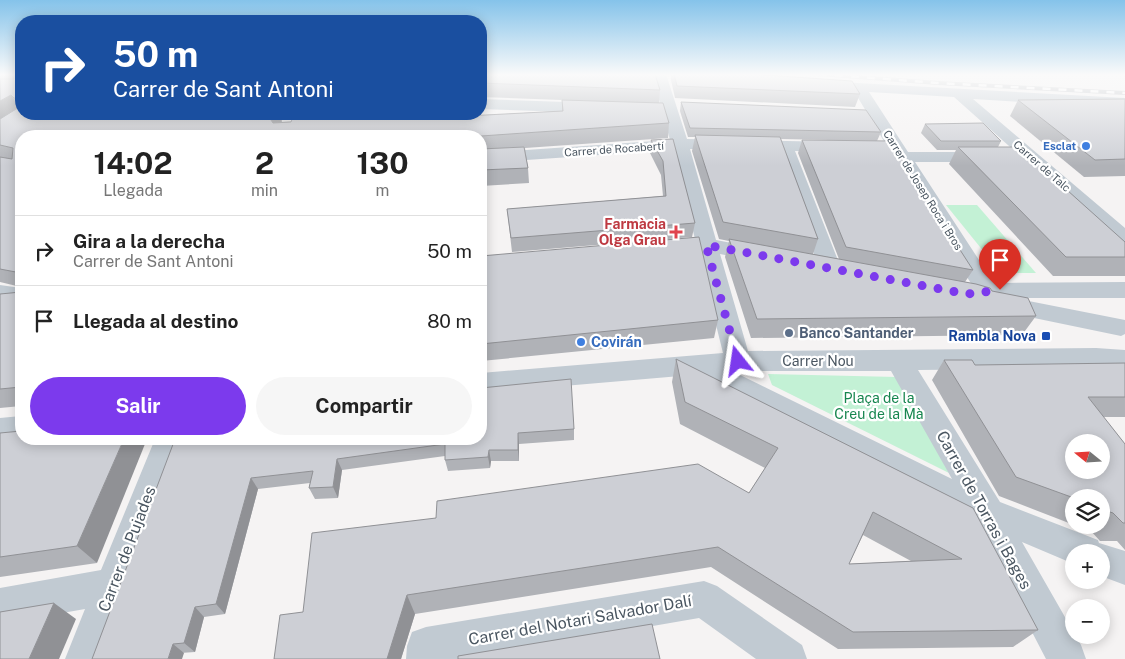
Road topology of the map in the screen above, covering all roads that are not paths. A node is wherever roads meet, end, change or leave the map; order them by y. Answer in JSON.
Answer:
{"nodes":[{"id":1,"x":500,"y":105,"type":"edge"},
{"id":2,"x":870,"y":105,"type":"edge"},
{"id":3,"x":971,"y":105,"type":"edge"},
{"id":4,"x":678,"y":107,"type":"joint"},
{"id":5,"x":606,"y":109,"type":"edge"},
{"id":6,"x":652,"y":110,"type":"edge"},
{"id":7,"x":680,"y":144,"type":"junction"},
{"id":8,"x":784,"y":146,"type":"junction"},
{"id":9,"x":900,"y":152,"type":"junction"},
{"id":10,"x":1032,"y":157,"type":"junction"},
{"id":11,"x":487,"y":158,"type":"edge"},
{"id":12,"x":1125,"y":239,"type":"edge"},
{"id":13,"x":706,"y":245,"type":"junction"},
{"id":14,"x":645,"y":250,"type":"edge"},
{"id":15,"x":1116,"y":291,"type":"edge"},
{"id":16,"x":0,"y":292,"type":"edge"},
{"id":17,"x":978,"y":293,"type":"junction"},
{"id":18,"x":15,"y":295,"type":"edge"},
{"id":19,"x":15,"y":302,"type":"edge"},
{"id":20,"x":0,"y":304,"type":"edge"},
{"id":21,"x":1124,"y":336,"type":"edge"},
{"id":22,"x":1096,"y":358,"type":"junction"},
{"id":23,"x":1125,"y":360,"type":"edge"},
{"id":24,"x":738,"y":361,"type":"junction"},
{"id":25,"x":899,"y":361,"type":"junction"},
{"id":26,"x":696,"y":365,"type":"junction"},
{"id":27,"x":487,"y":382,"type":"edge"},
{"id":28,"x":15,"y":429,"type":"edge"},
{"id":29,"x":0,"y":430,"type":"edge"},
{"id":30,"x":168,"y":445,"type":"edge"},
{"id":31,"x":988,"y":513,"type":"junction"},
{"id":32,"x":1066,"y":544,"type":"edge"},
{"id":33,"x":1110,"y":562,"type":"edge"},
{"id":34,"x":1125,"y":568,"type":"edge"},
{"id":35,"x":113,"y":586,"type":"junction"},
{"id":36,"x":0,"y":606,"type":"edge"},
{"id":37,"x":84,"y":659,"type":"edge"},
{"id":38,"x":425,"y":659,"type":"edge"},
{"id":39,"x":788,"y":659,"type":"edge"},
{"id":40,"x":1067,"y":659,"type":"edge"}],
"edges":[{"from":1,"to":5,"type":"street"},
{"from":2,"to":9,"type":"street","name":"Carrer de Josep Roca i Bros"},
{"from":3,"to":10,"type":"street","name":"Carrer de Talc"},
{"from":4,"to":6,"type":"street"},
{"from":4,"to":7,"type":"street"},
{"from":7,"to":8,"type":"street","name":"Carrer de Rocabertí"},
{"from":7,"to":11,"type":"street","name":"Carrer de Rocabertí"},
{"from":7,"to":13,"type":"street"},
{"from":8,"to":9,"type":"street","name":"Carrer de Rocabertí"},
{"from":8,"to":13,"type":"street"},
{"from":9,"to":10,"type":"street","name":"Carrer de Rocabertí"},
{"from":9,"to":17,"type":"street","name":"Carrer de Josep Roca i Bros"},
{"from":10,"to":12,"type":"street","name":"Carrer de Talc"},
{"from":13,"to":14,"type":"street"},
{"from":13,"to":24,"type":"street"},
{"from":15,"to":17,"type":"street"},
{"from":15,"to":21,"type":"street"},
{"from":16,"to":18,"type":"street"},
{"from":17,"to":21,"type":"street"},
{"from":19,"to":20,"type":"street"},
{"from":21,"to":22,"type":"street","name":"Carrer Nou"},
{"from":22,"to":23,"type":"street","name":"Carrer Nou"},
{"from":22,"to":25,"type":"street","name":"Carrer Nou"},
{"from":24,"to":25,"type":"street","name":"Carrer Nou"},
{"from":24,"to":26,"type":"street","name":"Carrer Nou"},
{"from":25,"to":31,"type":"street","name":"Carrer de Torras i Bages"},
{"from":26,"to":27,"type":"street","name":"Carrer Nou"},
{"from":26,"to":31,"type":"street"},
{"from":28,"to":29,"type":"street"},
{"from":30,"to":35,"type":"street","name":"Carrer de Pujades"},
{"from":31,"to":32,"type":"street"},
{"from":31,"to":40,"type":"street","name":"Carrer de Torras i Bages"},
{"from":33,"to":34,"type":"street"},
{"from":35,"to":36,"type":"street"},
{"from":35,"to":37,"type":"street","name":"Carrer de Pujades"},
{"from":38,"to":39,"type":"street","name":"Carrer del Notari Salvador Dalí"}]}
